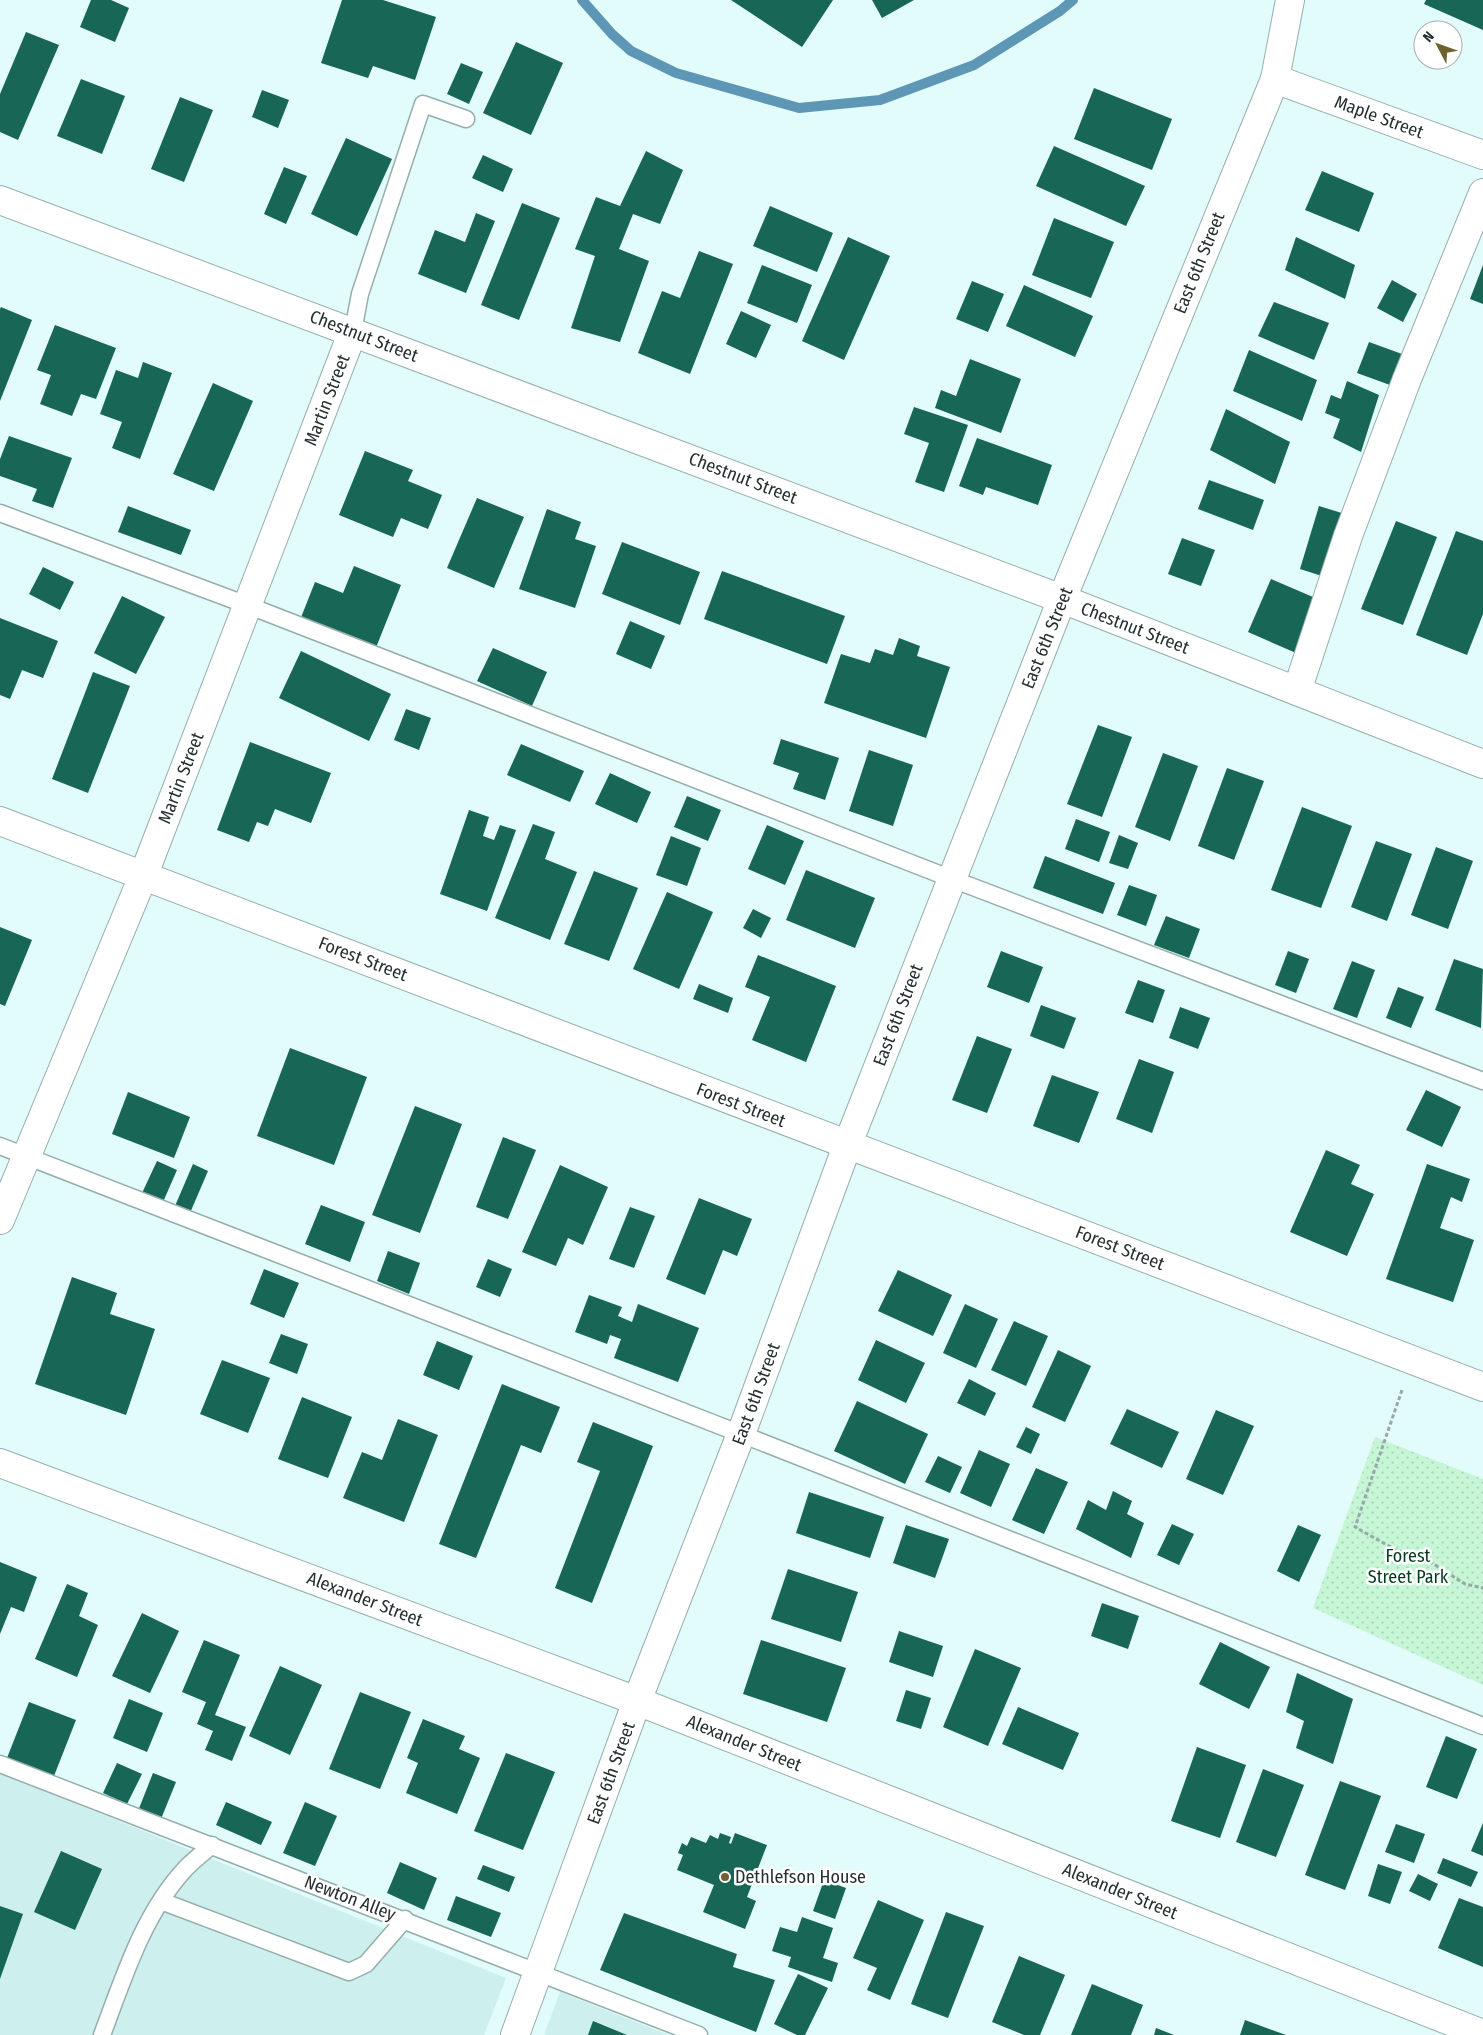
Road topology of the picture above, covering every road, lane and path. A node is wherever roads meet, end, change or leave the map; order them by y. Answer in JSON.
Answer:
{"nodes":[{"id":1,"x":1290,"y":0,"type":"edge"},
{"id":2,"x":1275,"y":80,"type":"junction"},
{"id":3,"x":466,"y":119,"type":"dead end"},
{"id":4,"x":1483,"y":155,"type":"edge"},
{"id":5,"x":1483,"y":193,"type":"edge"},
{"id":6,"x":0,"y":200,"type":"edge"},
{"id":7,"x":353,"y":332,"type":"junction"},
{"id":8,"x":0,"y":513,"type":"edge"},
{"id":9,"x":1062,"y":599,"type":"junction"},
{"id":10,"x":247,"y":605,"type":"junction"},
{"id":11,"x":1297,"y":691,"type":"junction"},
{"id":12,"x":1483,"y":764,"type":"edge"},
{"id":13,"x":0,"y":821,"type":"edge"},
{"id":14,"x":144,"y":874,"type":"junction"},
{"id":15,"x":952,"y":879,"type":"junction"},
{"id":16,"x":1483,"y":1081,"type":"edge"},
{"id":17,"x":0,"y":1146,"type":"edge"},
{"id":18,"x":847,"y":1146,"type":"junction"},
{"id":19,"x":26,"y":1157,"type":"junction"},
{"id":20,"x":0,"y":1220,"type":"edge"},
{"id":21,"x":1413,"y":1359,"type":"junction"},
{"id":22,"x":1483,"y":1387,"type":"edge"},
{"id":23,"x":741,"y":1434,"type":"junction"},
{"id":24,"x":0,"y":1462,"type":"edge"},
{"id":25,"x":1483,"y":1588,"type":"edge"},
{"id":26,"x":637,"y":1701,"type":"junction"},
{"id":27,"x":1483,"y":1726,"type":"edge"},
{"id":28,"x":0,"y":1764,"type":"edge"},
{"id":29,"x":212,"y":1845,"type":"junction"},
{"id":30,"x":161,"y":1901,"type":"junction"},
{"id":31,"x":405,"y":1919,"type":"junction"},
{"id":32,"x":540,"y":1972,"type":"junction"},
{"id":33,"x":1483,"y":2034,"type":"edge"},
{"id":34,"x":102,"y":2035,"type":"edge"},
{"id":35,"x":515,"y":2035,"type":"edge"},
{"id":36,"x":699,"y":2035,"type":"edge"}],
"edges":[{"from":1,"to":2,"type":"street","name":"East 6th Street"},
{"from":2,"to":4,"type":"street","name":"Maple Street"},
{"from":2,"to":9,"type":"street","name":"East 6th Street"},
{"from":3,"to":7,"type":"lane"},
{"from":5,"to":11,"type":"street"},
{"from":6,"to":7,"type":"street","name":"Chestnut Street"},
{"from":7,"to":9,"type":"street","name":"Chestnut Street"},
{"from":7,"to":10,"type":"street","name":"Martin Street"},
{"from":8,"to":10,"type":"lane"},
{"from":9,"to":11,"type":"street","name":"Chestnut Street"},
{"from":9,"to":15,"type":"street","name":"East 6th Street"},
{"from":10,"to":14,"type":"street","name":"Martin Street"},
{"from":10,"to":15,"type":"lane"},
{"from":11,"to":12,"type":"street","name":"Chestnut Street"},
{"from":13,"to":14,"type":"street","name":"Forest Street"},
{"from":14,"to":18,"type":"street","name":"Forest Street"},
{"from":14,"to":19,"type":"street","name":"Martin Street"},
{"from":15,"to":16,"type":"lane"},
{"from":15,"to":18,"type":"street","name":"East 6th Street"},
{"from":17,"to":19,"type":"lane"},
{"from":18,"to":21,"type":"street","name":"Forest Street"},
{"from":18,"to":23,"type":"street","name":"East 6th Street"},
{"from":19,"to":20,"type":"street","name":"Martin Street"},
{"from":19,"to":23,"type":"lane"},
{"from":21,"to":22,"type":"street","name":"Forest Street"},
{"from":21,"to":25,"type":"path"},
{"from":23,"to":26,"type":"street","name":"East 6th Street"},
{"from":23,"to":27,"type":"lane"},
{"from":24,"to":26,"type":"street","name":"Alexander Street"},
{"from":26,"to":32,"type":"street","name":"East 6th Street"},
{"from":26,"to":33,"type":"street","name":"Alexander Street"},
{"from":28,"to":29,"type":"lane","name":"Newton Alley"},
{"from":29,"to":30,"type":"lane"},
{"from":29,"to":31,"type":"lane","name":"Newton Alley"},
{"from":30,"to":31,"type":"lane"},
{"from":30,"to":34,"type":"lane"},
{"from":31,"to":32,"type":"lane","name":"Newton Alley"},
{"from":32,"to":35,"type":"street","name":"East 6th Street"},
{"from":32,"to":36,"type":"lane","name":"Newton Alley"}]}
